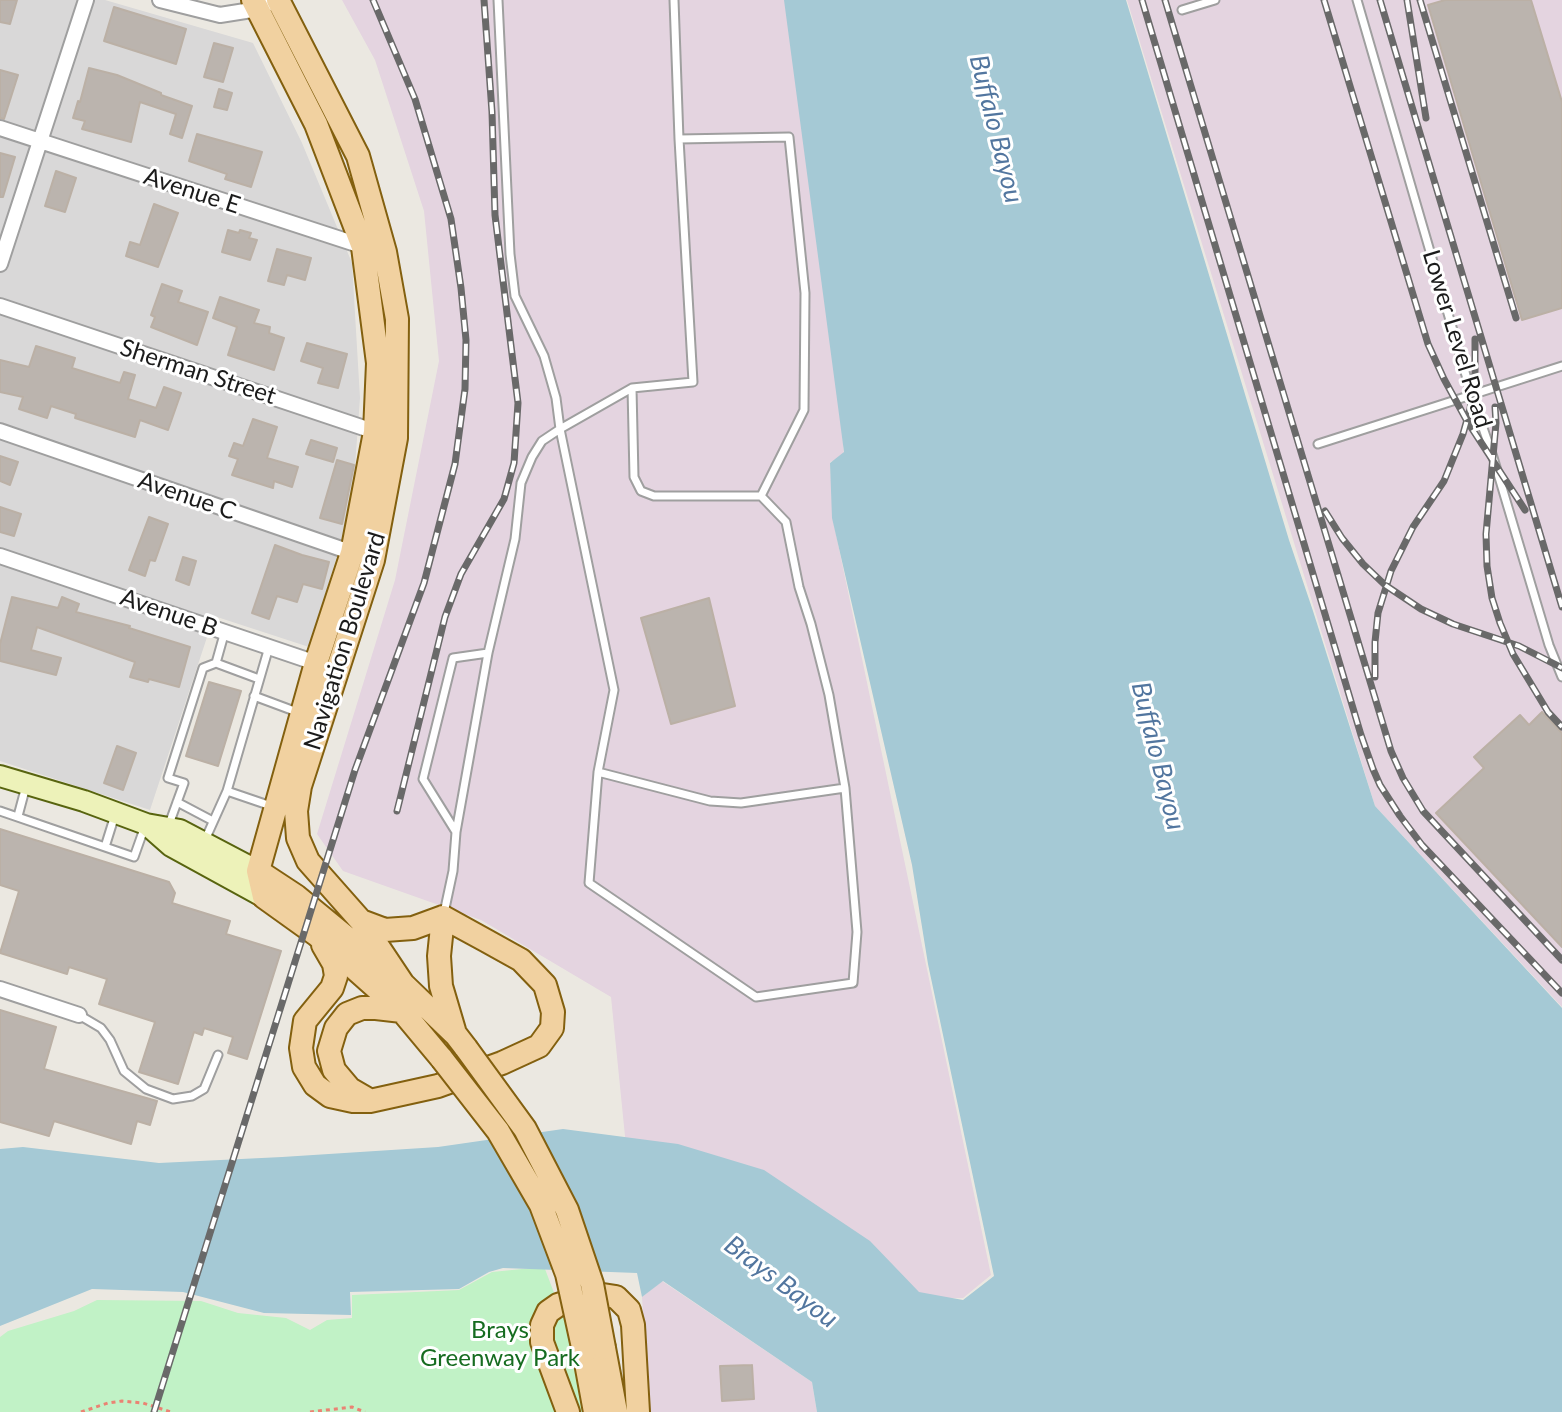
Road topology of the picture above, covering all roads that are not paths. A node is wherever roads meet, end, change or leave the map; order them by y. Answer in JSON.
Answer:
{"nodes":[{"id":1,"x":86,"y":0,"type":"edge"},
{"id":2,"x":160,"y":0,"type":"edge"},
{"id":3,"x":498,"y":0,"type":"edge"},
{"id":4,"x":674,"y":0,"type":"edge"},
{"id":5,"x":1215,"y":0,"type":"edge"},
{"id":6,"x":1357,"y":0,"type":"edge"},
{"id":7,"x":266,"y":2,"type":"edge"},
{"id":8,"x":1182,"y":10,"type":"dead end"},
{"id":9,"x":0,"y":128,"type":"edge"},
{"id":10,"x":679,"y":139,"type":"junction"},
{"id":11,"x":40,"y":141,"type":"junction"},
{"id":12,"x":363,"y":247,"type":"junction"},
{"id":13,"x":385,"y":252,"type":"junction"},
{"id":14,"x":0,"y":264,"type":"edge"},
{"id":15,"x":0,"y":306,"type":"edge"},
{"id":16,"x":1562,"y":366,"type":"edge"},
{"id":17,"x":632,"y":388,"type":"junction"},
{"id":18,"x":1472,"y":395,"type":"junction"},
{"id":19,"x":560,"y":429,"type":"junction"},
{"id":20,"x":0,"y":431,"type":"edge"},
{"id":21,"x":386,"y":435,"type":"junction"},
{"id":22,"x":1318,"y":444,"type":"dead end"},
{"id":23,"x":761,"y":496,"type":"junction"},
{"id":24,"x":0,"y":556,"type":"edge"},
{"id":25,"x":363,"y":557,"type":"junction"},
{"id":26,"x":225,"y":631,"type":"junction"},
{"id":27,"x":269,"y":647,"type":"junction"},
{"id":28,"x":488,"y":653,"type":"junction"},
{"id":29,"x":216,"y":663,"type":"junction"},
{"id":30,"x":327,"y":666,"type":"junction"},
{"id":31,"x":1562,"y":677,"type":"edge"},
{"id":32,"x":259,"y":679,"type":"junction"},
{"id":33,"x":254,"y":696,"type":"junction"},
{"id":34,"x":302,"y":714,"type":"junction"},
{"id":35,"x":598,"y":772,"type":"junction"},
{"id":36,"x":0,"y":776,"type":"edge"},
{"id":37,"x":26,"y":784,"type":"junction"},
{"id":38,"x":845,"y":788,"type":"junction"},
{"id":39,"x":227,"y":791,"type":"junction"},
{"id":40,"x":177,"y":802,"type":"junction"},
{"id":41,"x":276,"y":807,"type":"junction"},
{"id":42,"x":0,"y":811,"type":"edge"},
{"id":43,"x":116,"y":813,"type":"junction"},
{"id":44,"x":18,"y":816,"type":"junction"},
{"id":45,"x":213,"y":821,"type":"junction"},
{"id":46,"x":146,"y":824,"type":"junction"},
{"id":47,"x":168,"y":828,"type":"junction"},
{"id":48,"x":456,"y":832,"type":"junction"},
{"id":49,"x":204,"y":842,"type":"junction"},
{"id":50,"x":105,"y":847,"type":"junction"},
{"id":51,"x":258,"y":871,"type":"junction"},
{"id":52,"x":264,"y":897,"type":"junction"},
{"id":53,"x":443,"y":917,"type":"junction"},
{"id":54,"x":361,"y":921,"type":"junction"},
{"id":55,"x":317,"y":935,"type":"junction"},
{"id":56,"x":403,"y":984,"type":"junction"},
{"id":57,"x":0,"y":989,"type":"edge"},
{"id":58,"x":402,"y":1011,"type":"junction"},
{"id":59,"x":79,"y":1015,"type":"joint"},
{"id":60,"x":461,"y":1042,"type":"junction"},
{"id":61,"x":218,"y":1055,"type":"dead end"},
{"id":62,"x":370,"y":1101,"type":"junction"},
{"id":63,"x":594,"y":1350,"type":"junction"},
{"id":64,"x":568,"y":1412,"type":"edge"},
{"id":65,"x":595,"y":1412,"type":"edge"},
{"id":66,"x":616,"y":1412,"type":"edge"},
{"id":67,"x":638,"y":1412,"type":"edge"}],
"edges":[{"from":1,"to":11,"type":"street"},
{"from":2,"to":7,"type":"street"},
{"from":3,"to":19,"type":"lane"},
{"from":4,"to":10,"type":"lane"},
{"from":5,"to":8,"type":"lane"},
{"from":6,"to":18,"type":"lane","name":"Lower Level Road"},
{"from":7,"to":12,"type":"main road","name":"Navigation Boulevard"},
{"from":7,"to":13,"type":"main road","name":"Navigation Boulevard"},
{"from":9,"to":11,"type":"street","name":"Avenue E"},
{"from":10,"to":17,"type":"lane"},
{"from":10,"to":23,"type":"lane"},
{"from":11,"to":12,"type":"street","name":"Avenue E"},
{"from":11,"to":14,"type":"street"},
{"from":12,"to":13,"type":"street","name":"Avenue E"},
{"from":12,"to":21,"type":"main road","name":"Navigation Boulevard"},
{"from":13,"to":21,"type":"main road","name":"Navigation Boulevard"},
{"from":15,"to":21,"type":"street","name":"Sherman Street"},
{"from":16,"to":18,"type":"lane"},
{"from":17,"to":19,"type":"lane"},
{"from":17,"to":23,"type":"lane"},
{"from":18,"to":22,"type":"lane"},
{"from":18,"to":31,"type":"lane","name":"Lower Level Road"},
{"from":19,"to":28,"type":"lane"},
{"from":19,"to":35,"type":"lane"},
{"from":20,"to":25,"type":"street","name":"Avenue C"},
{"from":21,"to":25,"type":"main road","name":"Navigation Boulevard"},
{"from":23,"to":38,"type":"lane"},
{"from":24,"to":26,"type":"street","name":"Avenue B"},
{"from":25,"to":30,"type":"main road","name":"Navigation Boulevard"},
{"from":26,"to":27,"type":"street","name":"Avenue B"},
{"from":26,"to":29,"type":"lane"},
{"from":27,"to":30,"type":"street","name":"Avenue B"},
{"from":27,"to":32,"type":"lane"},
{"from":28,"to":48,"type":"lane"},
{"from":28,"to":48,"type":"lane"},
{"from":29,"to":32,"type":"lane"},
{"from":29,"to":40,"type":"lane"},
{"from":30,"to":34,"type":"main road","name":"Navigation Boulevard"},
{"from":30,"to":54,"type":"main road","name":"Navigation Boulevard"},
{"from":32,"to":33,"type":"lane"},
{"from":33,"to":34,"type":"lane"},
{"from":33,"to":39,"type":"lane"},
{"from":34,"to":41,"type":"main road","name":"Navigation Boulevard"},
{"from":35,"to":38,"type":"lane"},
{"from":35,"to":38,"type":"lane"},
{"from":36,"to":37,"type":"main road"},
{"from":37,"to":43,"type":"main road"},
{"from":37,"to":44,"type":"lane"},
{"from":39,"to":41,"type":"lane"},
{"from":39,"to":45,"type":"lane"},
{"from":40,"to":45,"type":"lane"},
{"from":40,"to":47,"type":"lane"},
{"from":41,"to":51,"type":"main road","name":"Navigation Boulevard"},
{"from":42,"to":44,"type":"lane"},
{"from":43,"to":46,"type":"main road"},
{"from":43,"to":50,"type":"lane"},
{"from":44,"to":50,"type":"lane"},
{"from":45,"to":49,"type":"lane"},
{"from":46,"to":47,"type":"main road"},
{"from":46,"to":50,"type":"lane"},
{"from":46,"to":52,"type":"main road"},
{"from":47,"to":49,"type":"main road"},
{"from":48,"to":53,"type":"lane"},
{"from":49,"to":51,"type":"main road"},
{"from":51,"to":52,"type":"main road","name":"Navigation Boulevard"},
{"from":51,"to":56,"type":"main road"},
{"from":52,"to":55,"type":"main road"},
{"from":53,"to":54,"type":"main road"},
{"from":53,"to":60,"type":"main road"},
{"from":53,"to":62,"type":"main road"},
{"from":54,"to":56,"type":"main road","name":"Navigation Boulevard"},
{"from":55,"to":58,"type":"main road"},
{"from":55,"to":62,"type":"main road"},
{"from":56,"to":60,"type":"main road"},
{"from":57,"to":59,"type":"street"},
{"from":58,"to":62,"type":"main road"},
{"from":58,"to":63,"type":"main road","bridge":true},
{"from":59,"to":61,"type":"lane"},
{"from":60,"to":63,"type":"main road","bridge":true},
{"from":63,"to":65,"type":"main road"},
{"from":63,"to":66,"type":"main road"},
{"from":64,"to":67,"type":"main road"}]}
